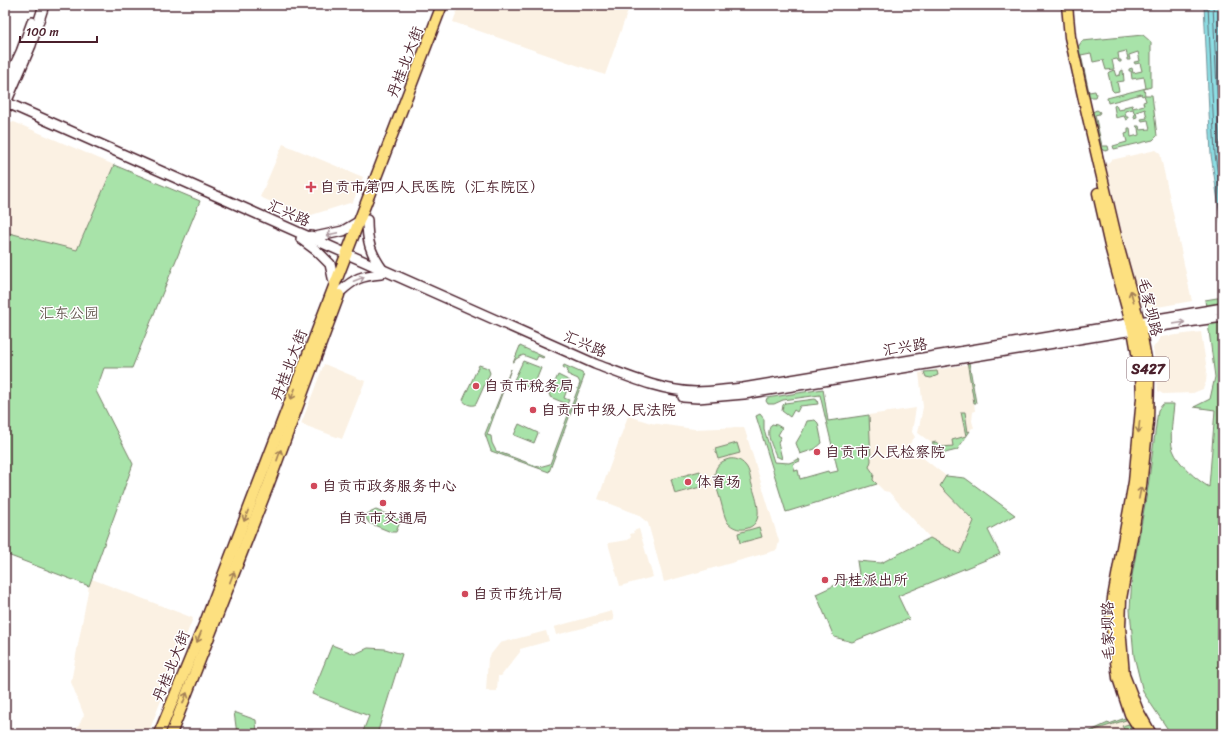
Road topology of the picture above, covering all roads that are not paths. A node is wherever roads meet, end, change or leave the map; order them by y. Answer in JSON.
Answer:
{"nodes":[{"id":1,"x":38,"y":5,"type":"edge"},
{"id":2,"x":44,"y":5,"type":"edge"},
{"id":3,"x":442,"y":5,"type":"edge"},
{"id":4,"x":449,"y":5,"type":"edge"},
{"id":5,"x":1061,"y":5,"type":"edge"},
{"id":6,"x":1067,"y":5,"type":"edge"},
{"id":7,"x":5,"y":86,"type":"edge"},
{"id":8,"x":5,"y":104,"type":"edge"},
{"id":9,"x":364,"y":220,"type":"junction"},
{"id":10,"x":301,"y":236,"type":"junction"},
{"id":11,"x":349,"y":258,"type":"junction"},
{"id":12,"x":381,"y":272,"type":"junction"},
{"id":13,"x":337,"y":289,"type":"junction"},
{"id":14,"x":1223,"y":308,"type":"edge"},
{"id":15,"x":1196,"y":316,"type":"junction"},
{"id":16,"x":1223,"y":317,"type":"edge"},
{"id":17,"x":1136,"y":326,"type":"junction"},
{"id":18,"x":159,"y":734,"type":"edge"},
{"id":19,"x":171,"y":734,"type":"edge"},
{"id":20,"x":1143,"y":734,"type":"edge"},
{"id":21,"x":1151,"y":734,"type":"edge"}],
"edges":[{"from":1,"to":7,"type":"main road"},
{"from":2,"to":8,"type":"main road"},
{"from":3,"to":9,"type":"main road","name":"丹桂北大街"},
{"from":4,"to":9,"type":"main road","name":"丹桂北大街"},
{"from":5,"to":17,"type":"main road","name":"毛家坝路","number":"S427"},
{"from":17,"to":6,"type":"main road","name":"毛家坝路","number":"S427","one_way":true},
{"from":8,"to":10,"type":"main road","name":"汇兴路"},
{"from":9,"to":10,"type":"main road","one_way":true},
{"from":9,"to":11,"type":"main road","name":"丹桂北大街"},
{"from":9,"to":12,"type":"main road"},
{"from":10,"to":11,"type":"main road","name":"汇兴路"},
{"from":10,"to":13,"type":"main road"},
{"from":11,"to":12,"type":"main road","name":"汇兴路"},
{"from":11,"to":13,"type":"main road","name":"丹桂北大街"},
{"from":13,"to":12,"type":"main road","one_way":true},
{"from":12,"to":17,"type":"main road","name":"汇兴路"},
{"from":13,"to":18,"type":"main road","name":"丹桂北大街","one_way":true},
{"from":19,"to":13,"type":"main road","name":"丹桂北大街","one_way":true},
{"from":14,"to":15,"type":"main road"},
{"from":15,"to":16,"type":"main road"},
{"from":15,"to":17,"type":"main road","name":"汇兴路"},
{"from":17,"to":20,"type":"main road","name":"毛家坝路","number":"S427","one_way":true},
{"from":21,"to":17,"type":"main road","name":"毛家坝路","number":"S427","one_way":true}]}
